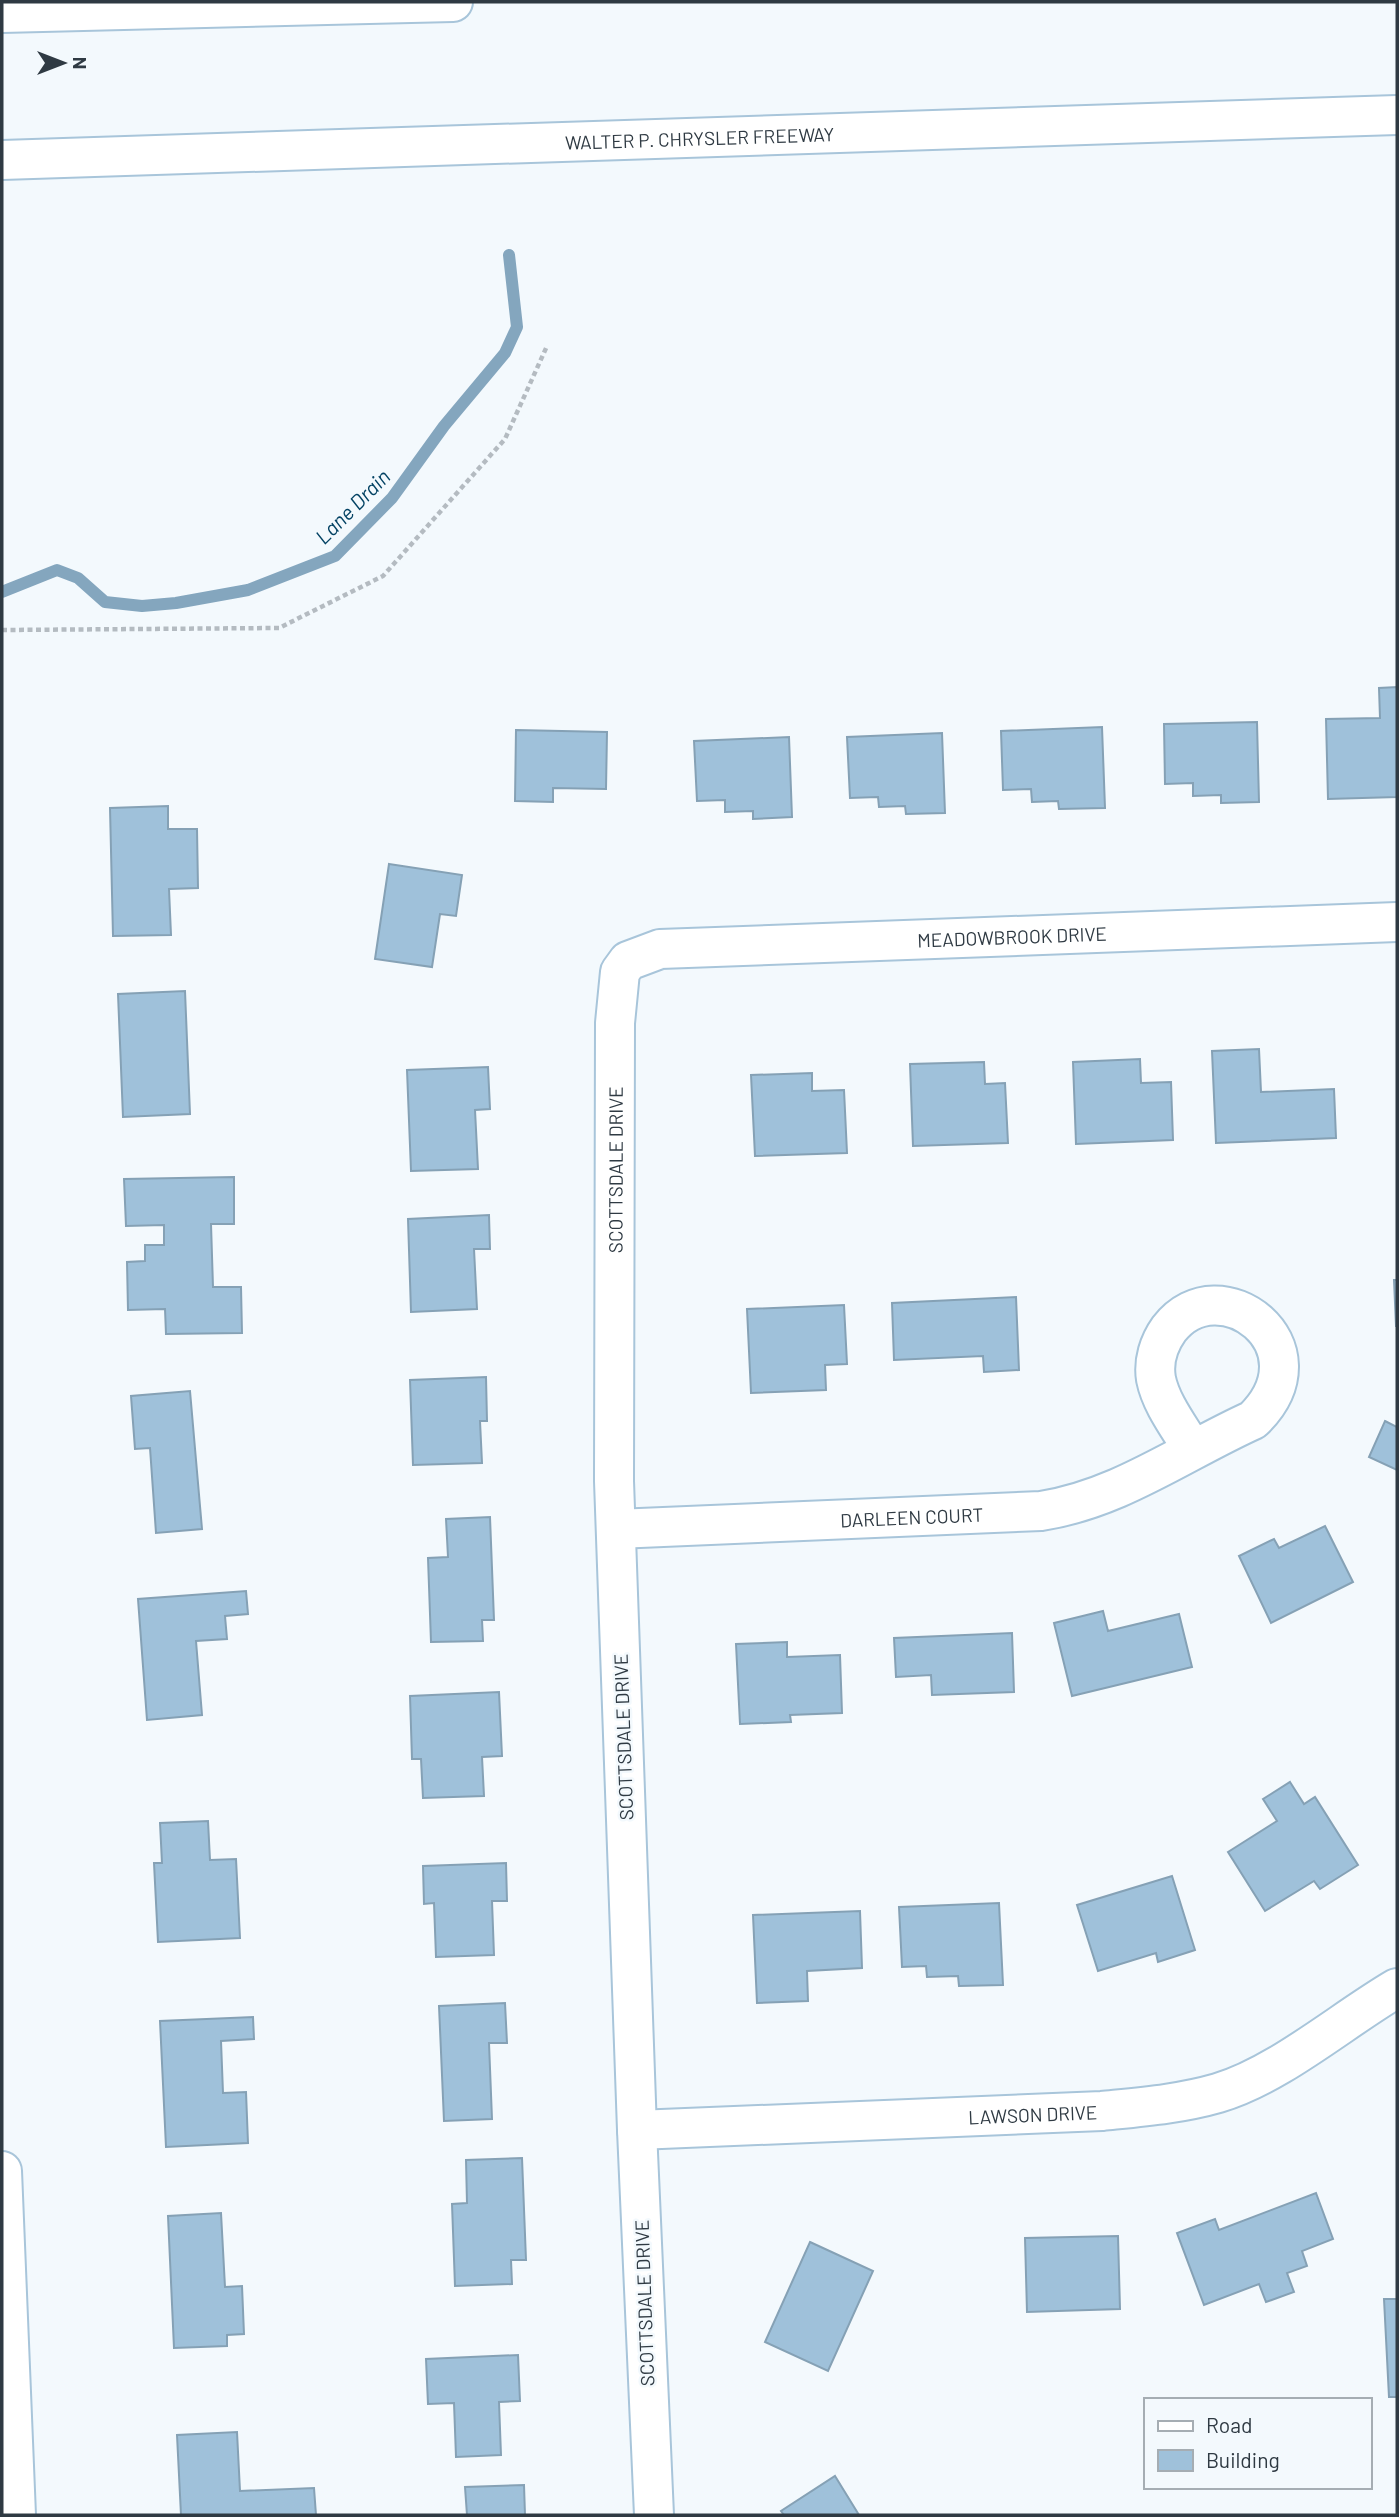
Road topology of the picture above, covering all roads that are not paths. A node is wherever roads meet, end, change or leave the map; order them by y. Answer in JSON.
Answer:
{"nodes":[{"id":1,"x":453,"y":2,"type":"edge"},
{"id":2,"x":2,"y":13,"type":"edge"},
{"id":3,"x":1397,"y":115,"type":"edge"},
{"id":4,"x":2,"y":160,"type":"edge"},
{"id":5,"x":1397,"y":922,"type":"edge"},
{"id":6,"x":628,"y":961,"type":"joint"},
{"id":7,"x":1193,"y":1450,"type":"dead end"},
{"id":8,"x":616,"y":1528,"type":"junction"},
{"id":9,"x":1397,"y":1988,"type":"edge"},
{"id":10,"x":637,"y":2130,"type":"junction"},
{"id":11,"x":2,"y":2171,"type":"edge"},
{"id":12,"x":16,"y":2515,"type":"edge"},
{"id":13,"x":654,"y":2515,"type":"edge"}],
"edges":[{"from":1,"to":2,"type":"main road"},
{"from":3,"to":4,"type":"main road","name":"WALTER P. CHRYSLER FREEWAY"},
{"from":5,"to":6,"type":"main road","name":"MEADOWBROOK DRIVE"},
{"from":6,"to":8,"type":"main road","name":"SCOTTSDALE DRIVE"},
{"from":7,"to":8,"type":"main road","name":"DARLEEN COURT"},
{"from":8,"to":10,"type":"main road","name":"SCOTTSDALE DRIVE"},
{"from":9,"to":10,"type":"main road","name":"LAWSON DRIVE"},
{"from":10,"to":13,"type":"main road","name":"SCOTTSDALE DRIVE"},
{"from":11,"to":12,"type":"main road"}]}
